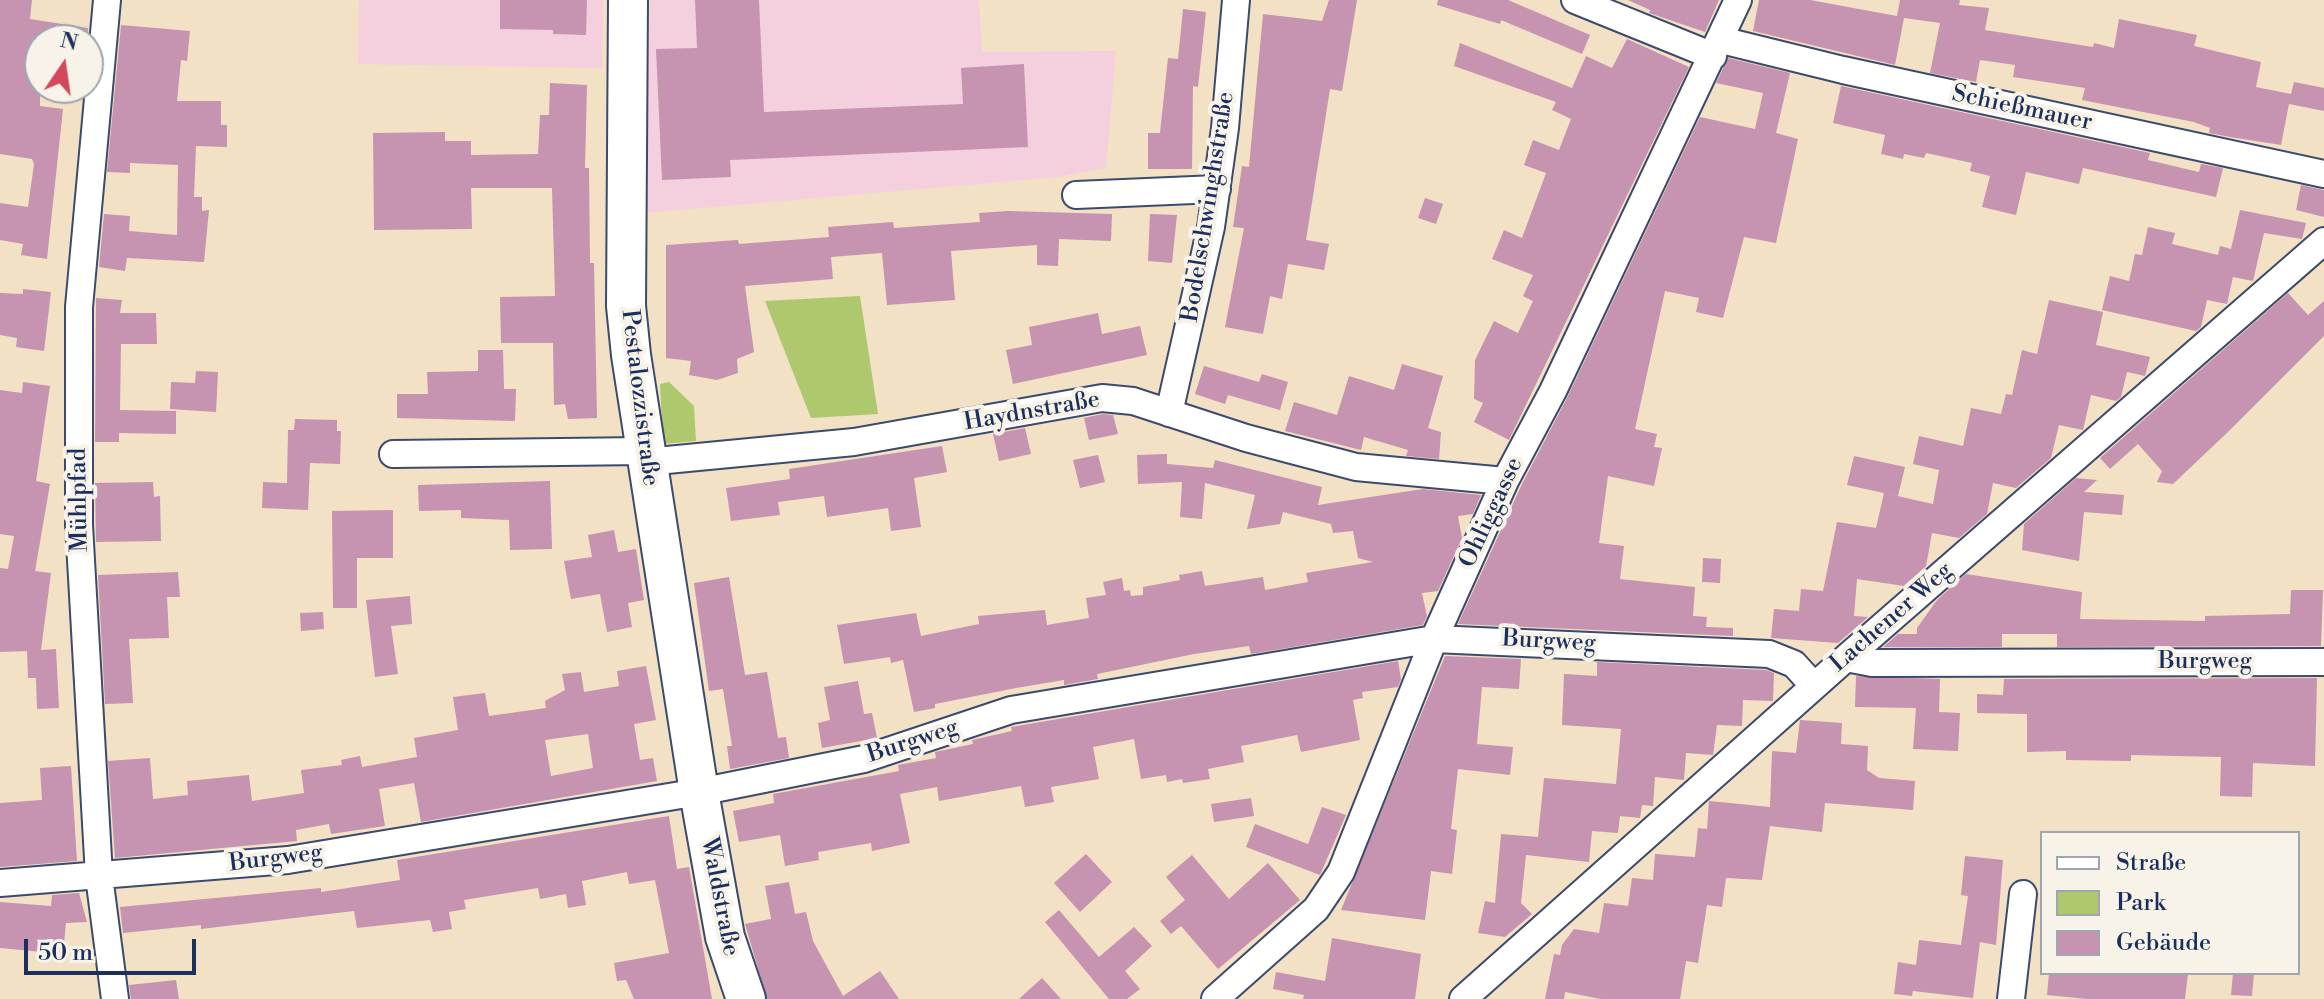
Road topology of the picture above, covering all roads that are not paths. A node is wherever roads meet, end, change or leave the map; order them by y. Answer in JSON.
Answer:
{"nodes":[{"id":1,"x":107,"y":0,"type":"edge"},
{"id":2,"x":628,"y":0,"type":"edge"},
{"id":3,"x":1236,"y":0,"type":"edge"},
{"id":4,"x":1575,"y":0,"type":"edge"},
{"id":5,"x":1738,"y":0,"type":"edge"},
{"id":6,"x":1717,"y":48,"type":"junction"},
{"id":7,"x":2324,"y":174,"type":"edge"},
{"id":8,"x":1217,"y":189,"type":"junction"},
{"id":9,"x":1076,"y":195,"type":"dead end"},
{"id":10,"x":2324,"y":241,"type":"edge"},
{"id":11,"x":1169,"y":413,"type":"junction"},
{"id":12,"x":393,"y":454,"type":"dead end"},
{"id":13,"x":645,"y":456,"type":"junction"},
{"id":14,"x":1505,"y":481,"type":"junction"},
{"id":15,"x":1434,"y":639,"type":"junction"},
{"id":16,"x":1846,"y":658,"type":"junction"},
{"id":17,"x":2324,"y":662,"type":"edge"},
{"id":18,"x":1814,"y":686,"type":"junction"},
{"id":19,"x":699,"y":792,"type":"junction"},
{"id":20,"x":99,"y":876,"type":"junction"},
{"id":21,"x":0,"y":883,"type":"edge"},
{"id":22,"x":2023,"y":894,"type":"dead end"},
{"id":23,"x":115,"y":999,"type":"edge"},
{"id":24,"x":746,"y":999,"type":"edge"},
{"id":25,"x":1215,"y":999,"type":"edge"},
{"id":26,"x":1463,"y":999,"type":"edge"},
{"id":27,"x":2011,"y":999,"type":"edge"}],
"edges":[{"from":1,"to":20,"type":"street","name":"Mühlpfad"},
{"from":2,"to":13,"type":"main road","name":"Pestalozzistraße"},
{"from":3,"to":8,"type":"street","name":"Bodelschwinghstraße"},
{"from":4,"to":6,"type":"street","name":"Schießmauer"},
{"from":5,"to":6,"type":"street","name":"Ohliggasse"},
{"from":6,"to":7,"type":"street","name":"Schießmauer"},
{"from":6,"to":14,"type":"street","name":"Ohliggasse"},
{"from":8,"to":9,"type":"street"},
{"from":8,"to":11,"type":"street","name":"Bodelschwinghstraße"},
{"from":10,"to":16,"type":"street","name":"Lachener Weg"},
{"from":11,"to":13,"type":"street","name":"Haydnstraße"},
{"from":11,"to":14,"type":"street","name":"Haydnstraße"},
{"from":12,"to":13,"type":"street","name":"Haydnstraße"},
{"from":13,"to":19,"type":"main road","name":"Pestalozzistraße"},
{"from":14,"to":15,"type":"street","name":"Ohliggasse"},
{"from":15,"to":18,"type":"street","name":"Burgweg"},
{"from":15,"to":19,"type":"street","name":"Burgweg"},
{"from":15,"to":25,"type":"street","name":"Ohliggasse"},
{"from":16,"to":17,"type":"street","name":"Burgweg"},
{"from":16,"to":18,"type":"street","name":"Lachener Weg"},
{"from":18,"to":26,"type":"street","name":"Lachener Weg"},
{"from":19,"to":20,"type":"street","name":"Burgweg"},
{"from":19,"to":24,"type":"main road","name":"Waldstraße"},
{"from":20,"to":21,"type":"street","name":"Burgweg"},
{"from":20,"to":23,"type":"street","name":"Mühlpfad"},
{"from":22,"to":27,"type":"street"}]}
